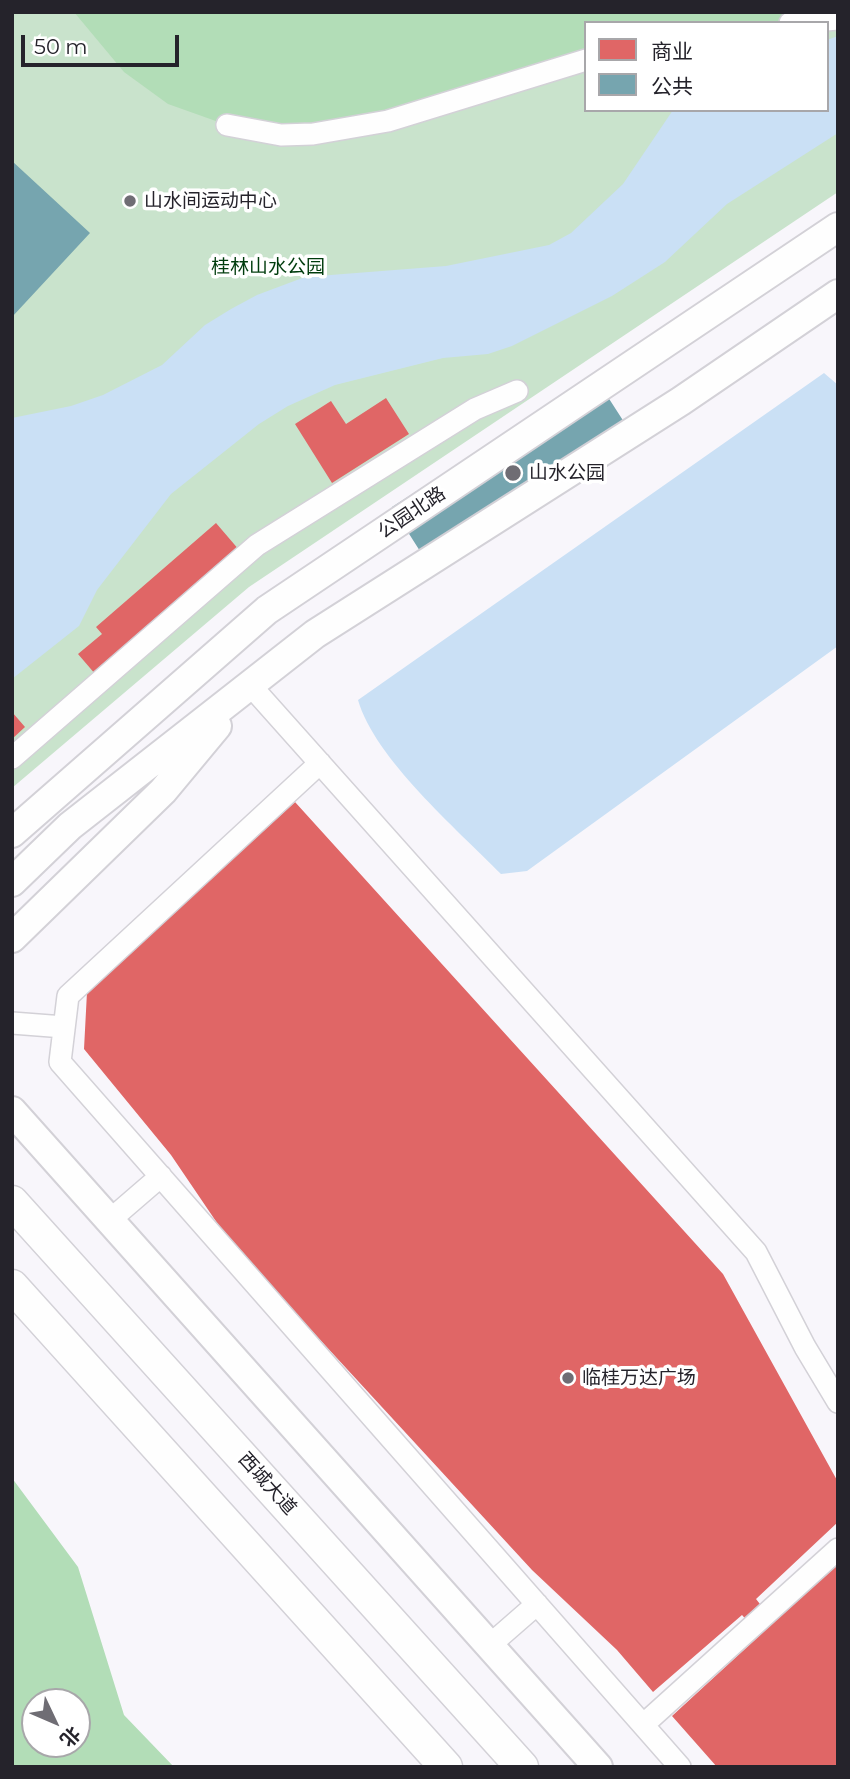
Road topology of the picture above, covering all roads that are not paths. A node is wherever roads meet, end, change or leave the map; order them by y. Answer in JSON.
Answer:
{"nodes":[{"id":1,"x":838,"y":19,"type":"edge"},
{"id":2,"x":814,"y":21,"type":"edge"},
{"id":3,"x":584,"y":61,"type":"edge"},
{"id":4,"x":228,"y":125,"type":"dead end"},
{"id":5,"x":838,"y":227,"type":"edge"},
{"id":6,"x":838,"y":294,"type":"edge"},
{"id":7,"x":517,"y":391,"type":"dead end"},
{"id":8,"x":251,"y":686,"type":"junction"},
{"id":9,"x":12,"y":758,"type":"edge"},
{"id":10,"x":320,"y":763,"type":"junction"},
{"id":11,"x":12,"y":833,"type":"edge"},
{"id":12,"x":12,"y":882,"type":"edge"},
{"id":13,"x":12,"y":938,"type":"edge"},
{"id":14,"x":12,"y":1023,"type":"edge"},
{"id":15,"x":64,"y":1027,"type":"junction"},
{"id":16,"x":12,"y":1111,"type":"edge"},
{"id":17,"x":161,"y":1176,"type":"junction"},
{"id":18,"x":12,"y":1202,"type":"edge"},
{"id":19,"x":110,"y":1220,"type":"junction"},
{"id":20,"x":12,"y":1286,"type":"edge"},
{"id":21,"x":838,"y":1402,"type":"edge"},
{"id":22,"x":838,"y":1549,"type":"edge"},
{"id":23,"x":537,"y":1604,"type":"junction"},
{"id":24,"x":490,"y":1645,"type":"junction"},
{"id":25,"x":643,"y":1725,"type":"junction"},
{"id":26,"x":446,"y":1767,"type":"edge"},
{"id":27,"x":522,"y":1767,"type":"edge"},
{"id":28,"x":598,"y":1767,"type":"edge"},
{"id":29,"x":680,"y":1767,"type":"edge"}],
"edges":[{"from":1,"to":2,"type":"street"},
{"from":3,"to":4,"type":"street"},
{"from":5,"to":11,"type":"main road","name":"公园北路"},
{"from":6,"to":8,"type":"main road"},
{"from":7,"to":9,"type":"street"},
{"from":8,"to":10,"type":"street"},
{"from":8,"to":12,"type":"main road"},
{"from":8,"to":13,"type":"main road"},
{"from":10,"to":15,"type":"street"},
{"from":10,"to":21,"type":"street"},
{"from":14,"to":15,"type":"street"},
{"from":15,"to":17,"type":"street"},
{"from":16,"to":19,"type":"main road"},
{"from":17,"to":19,"type":"street"},
{"from":17,"to":23,"type":"street"},
{"from":18,"to":27,"type":"highway","name":"西城大道"},
{"from":19,"to":24,"type":"main road"},
{"from":20,"to":26,"type":"highway"},
{"from":22,"to":25,"type":"street"},
{"from":23,"to":24,"type":"street"},
{"from":23,"to":25,"type":"street"},
{"from":24,"to":28,"type":"main road"},
{"from":25,"to":29,"type":"street"}]}
